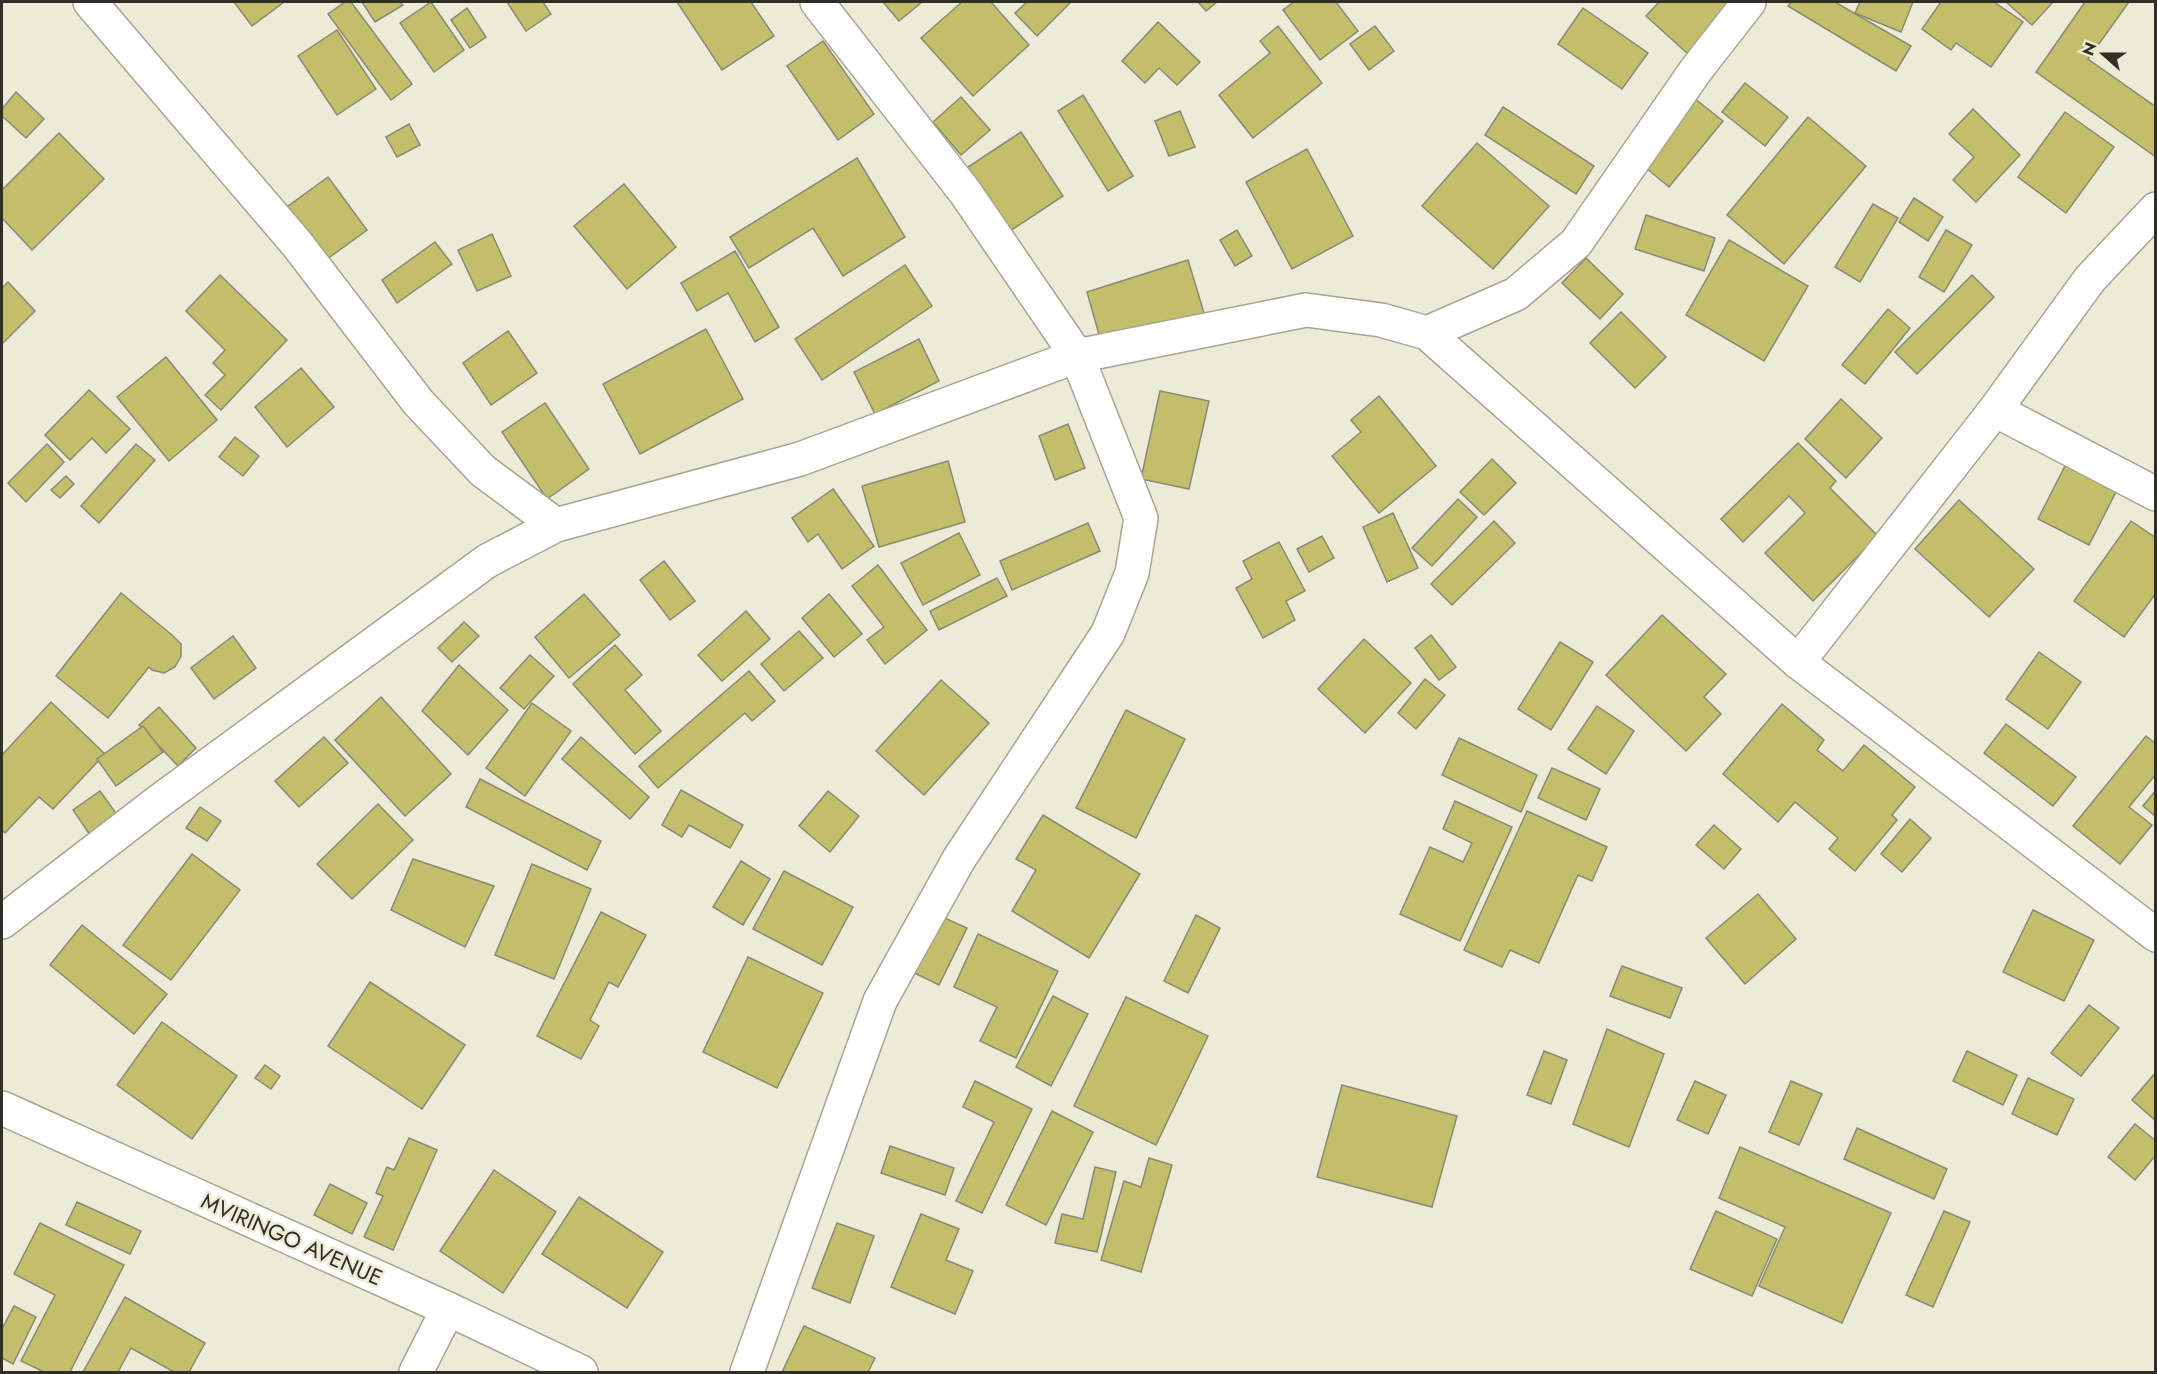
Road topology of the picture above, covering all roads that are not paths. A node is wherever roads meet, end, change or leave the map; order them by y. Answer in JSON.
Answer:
{"nodes":[{"id":1,"x":90,"y":2,"type":"edge"},
{"id":2,"x":818,"y":2,"type":"edge"},
{"id":3,"x":1749,"y":2,"type":"edge"},
{"id":4,"x":2156,"y":209,"type":"edge"},
{"id":5,"x":1427,"y":333,"type":"junction"},
{"id":6,"x":1077,"y":356,"type":"junction"},
{"id":7,"x":1995,"y":410,"type":"junction"},
{"id":8,"x":2156,"y":494,"type":"edge"},
{"id":9,"x":556,"y":525,"type":"junction"},
{"id":10,"x":1798,"y":662,"type":"junction"},
{"id":11,"x":2,"y":922,"type":"edge"},
{"id":12,"x":2156,"y":935,"type":"edge"},
{"id":13,"x":2,"y":1108,"type":"edge"},
{"id":14,"x":448,"y":1310,"type":"junction"},
{"id":15,"x":416,"y":1372,"type":"edge"},
{"id":16,"x":581,"y":1372,"type":"edge"},
{"id":17,"x":747,"y":1372,"type":"edge"}],
"edges":[{"from":1,"to":9,"type":"street"},
{"from":2,"to":6,"type":"street"},
{"from":3,"to":5,"type":"street"},
{"from":4,"to":7,"type":"street"},
{"from":5,"to":6,"type":"street"},
{"from":5,"to":10,"type":"street"},
{"from":6,"to":9,"type":"street"},
{"from":6,"to":17,"type":"street"},
{"from":7,"to":8,"type":"street"},
{"from":7,"to":10,"type":"street"},
{"from":9,"to":11,"type":"street"},
{"from":10,"to":12,"type":"street"},
{"from":13,"to":14,"type":"street","name":"MVIRINGO AVENUE"},
{"from":14,"to":15,"type":"street"},
{"from":14,"to":16,"type":"street","name":"MVIRINGO AVENUE"}]}
